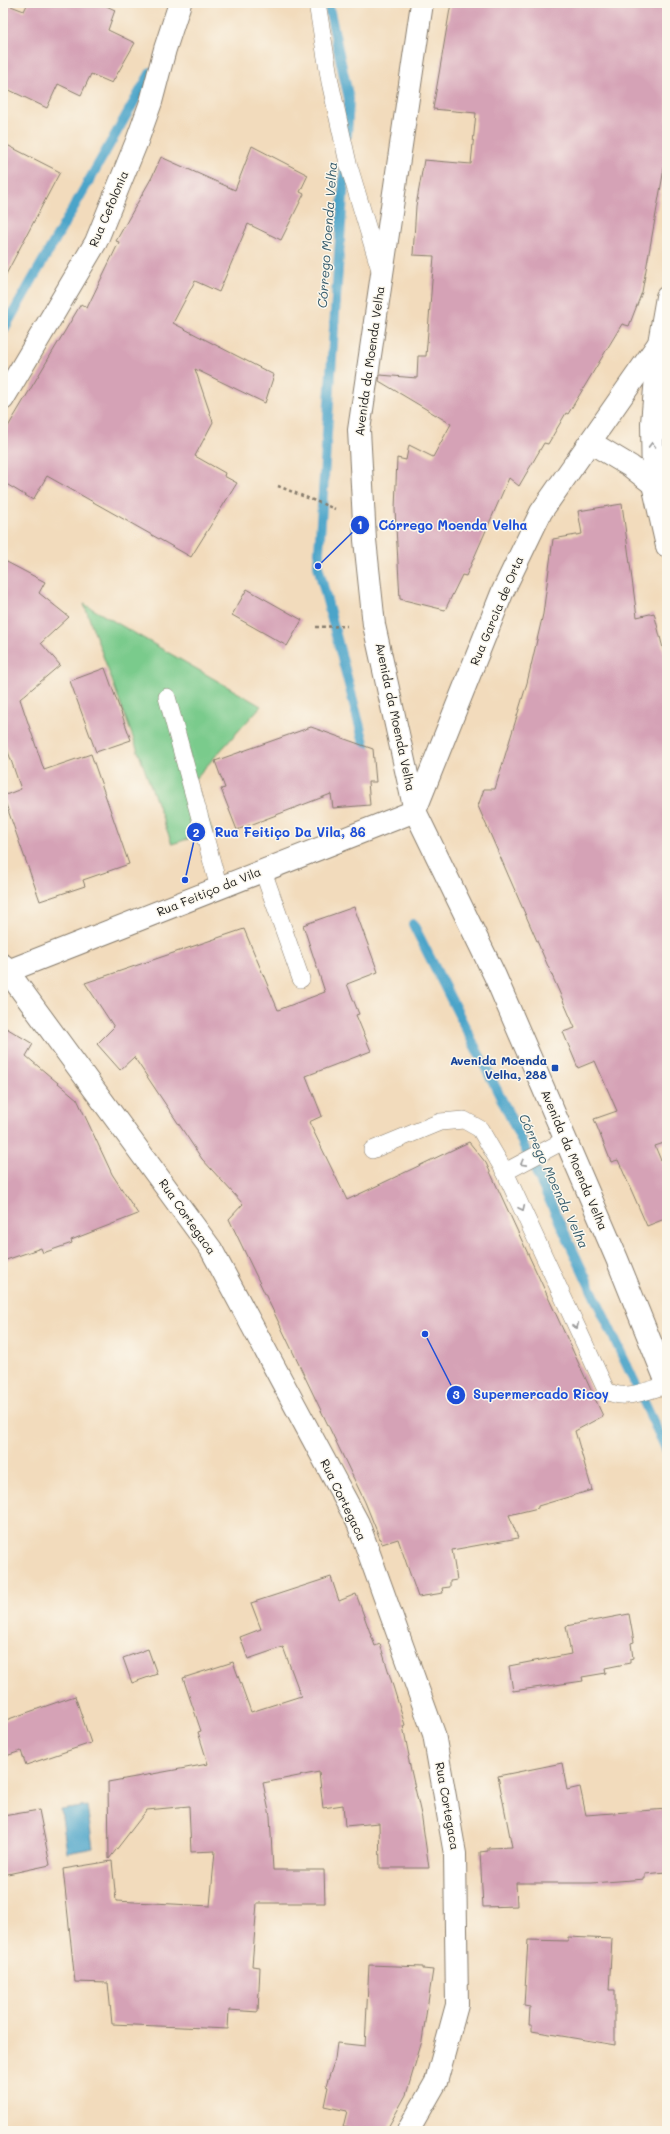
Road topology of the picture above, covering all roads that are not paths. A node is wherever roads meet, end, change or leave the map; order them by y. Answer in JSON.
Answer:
{"nodes":[{"id":1,"x":180,"y":3,"type":"edge"},
{"id":2,"x":317,"y":3,"type":"edge"},
{"id":3,"x":422,"y":3,"type":"edge"},
{"id":4,"x":382,"y":276,"type":"junction"},
{"id":5,"x":667,"y":297,"type":"edge"},
{"id":6,"x":658,"y":343,"type":"junction"},
{"id":7,"x":3,"y":399,"type":"edge"},
{"id":8,"x":590,"y":442,"type":"junction"},
{"id":9,"x":653,"y":484,"type":"junction"},
{"id":10,"x":667,"y":546,"type":"edge"},
{"id":11,"x":167,"y":697,"type":"dead end"},
{"id":12,"x":415,"y":811,"type":"junction"},
{"id":13,"x":263,"y":871,"type":"junction"},
{"id":14,"x":219,"y":888,"type":"junction"},
{"id":15,"x":5,"y":969,"type":"edge"},
{"id":16,"x":301,"y":979,"type":"dead end"},
{"id":17,"x":566,"y":1140,"type":"junction"},
{"id":18,"x":372,"y":1150,"type":"dead end"},
{"id":19,"x":505,"y":1172,"type":"junction"},
{"id":20,"x":667,"y":1384,"type":"edge"},
{"id":21,"x":408,"y":2131,"type":"edge"}],
"edges":[{"from":1,"to":7,"type":"street","name":"Rua Cefolonia"},
{"from":2,"to":4,"type":"lane"},
{"from":3,"to":4,"type":"street","name":"Avenida da Moenda Velha"},
{"from":4,"to":12,"type":"street","name":"Avenida da Moenda Velha"},
{"from":5,"to":6,"type":"street","name":"Rua Garcia de Orta"},
{"from":6,"to":8,"type":"street","name":"Rua Garcia de Orta"},
{"from":9,"to":6,"type":"street","one_way":true},
{"from":8,"to":9,"type":"street"},
{"from":8,"to":12,"type":"street","name":"Rua Garcia de Orta"},
{"from":9,"to":10,"type":"street"},
{"from":11,"to":14,"type":"lane"},
{"from":12,"to":13,"type":"street","name":"Rua Feitiço da Vila"},
{"from":12,"to":17,"type":"street","name":"Avenida da Moenda Velha"},
{"from":13,"to":14,"type":"street","name":"Rua Feitiço da Vila"},
{"from":13,"to":16,"type":"lane"},
{"from":14,"to":15,"type":"street","name":"Rua Feitiço da Vila"},
{"from":15,"to":21,"type":"street","name":"Rua Cortegaca"},
{"from":17,"to":19,"type":"lane","one_way":true},
{"from":17,"to":20,"type":"street","name":"Avenida da Moenda Velha"},
{"from":18,"to":19,"type":"lane"},
{"from":19,"to":20,"type":"lane","one_way":true}]}
